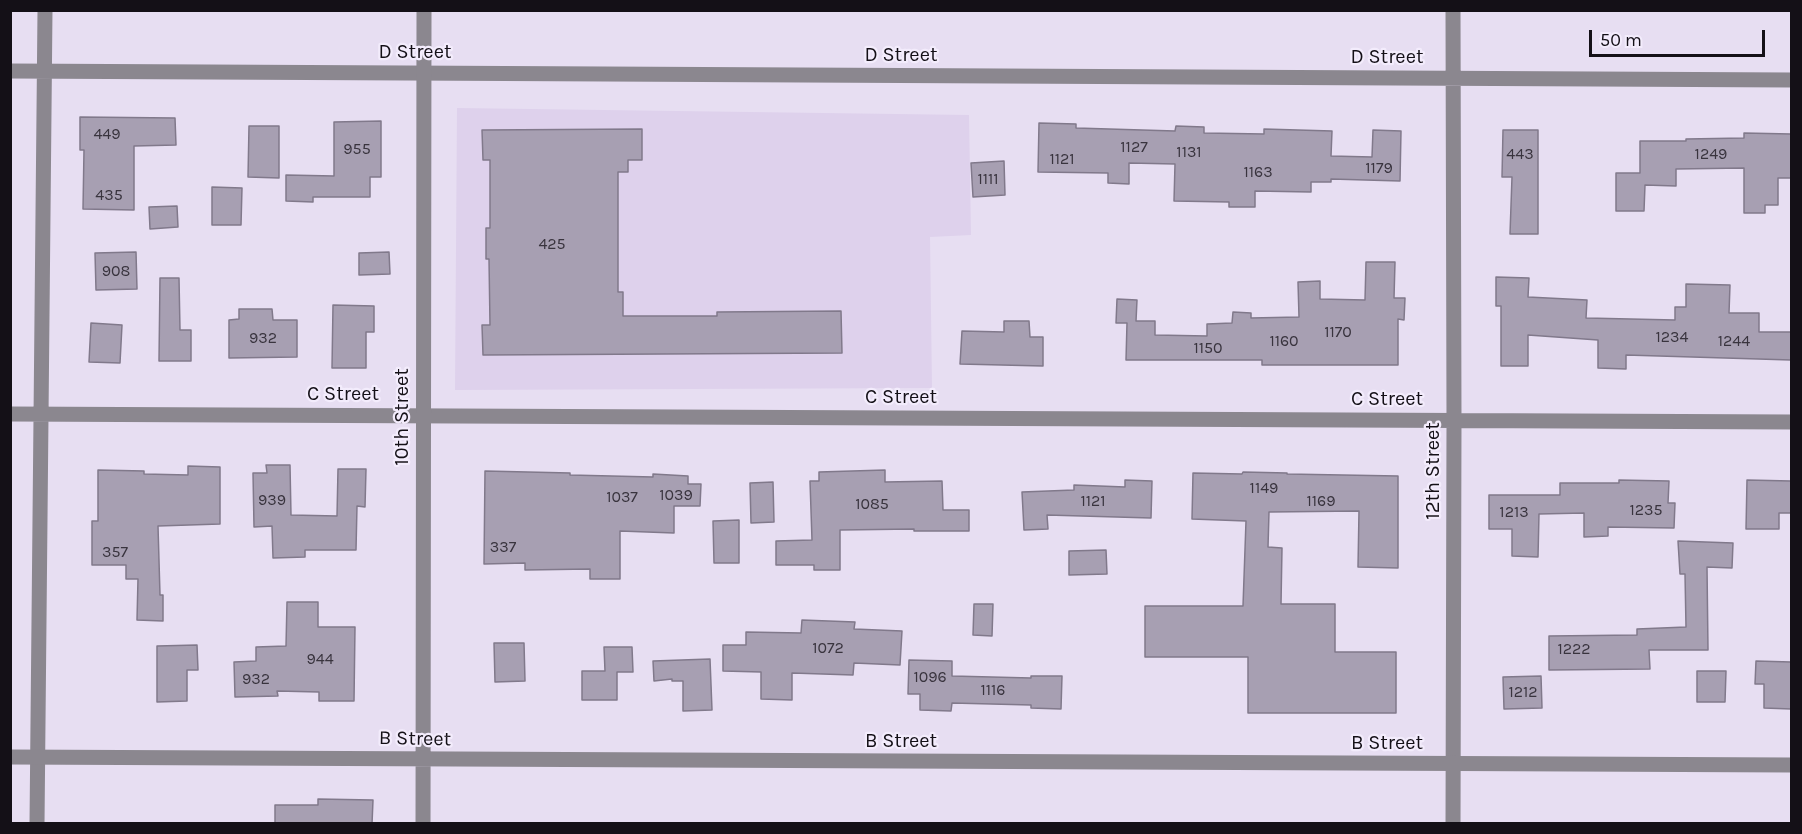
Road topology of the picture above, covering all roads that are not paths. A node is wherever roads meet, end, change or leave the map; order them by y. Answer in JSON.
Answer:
{"nodes":[{"id":1,"x":45,"y":10,"type":"edge"},
{"id":2,"x":424,"y":10,"type":"edge"},
{"id":3,"x":1453,"y":10,"type":"edge"},
{"id":4,"x":10,"y":71,"type":"edge"},
{"id":5,"x":44,"y":71,"type":"junction"},
{"id":6,"x":424,"y":74,"type":"junction"},
{"id":7,"x":1453,"y":78,"type":"junction"},
{"id":8,"x":1791,"y":80,"type":"edge"},
{"id":9,"x":10,"y":414,"type":"edge"},
{"id":10,"x":40,"y":414,"type":"junction"},
{"id":11,"x":423,"y":415,"type":"junction"},
{"id":12,"x":1454,"y":421,"type":"junction"},
{"id":13,"x":1791,"y":422,"type":"edge"},
{"id":14,"x":10,"y":757,"type":"edge"},
{"id":15,"x":37,"y":757,"type":"junction"},
{"id":16,"x":422,"y":760,"type":"junction"},
{"id":17,"x":1453,"y":764,"type":"junction"},
{"id":18,"x":1791,"y":765,"type":"edge"},
{"id":19,"x":37,"y":824,"type":"edge"},
{"id":20,"x":423,"y":824,"type":"edge"},
{"id":21,"x":1453,"y":824,"type":"edge"}],
"edges":[{"from":1,"to":5,"type":"street"},
{"from":2,"to":6,"type":"street","name":"10th Street"},
{"from":3,"to":7,"type":"street","name":"12th Street"},
{"from":4,"to":5,"type":"street","name":"D Street"},
{"from":5,"to":6,"type":"street","name":"D Street"},
{"from":5,"to":10,"type":"street"},
{"from":6,"to":7,"type":"street","name":"D Street"},
{"from":6,"to":11,"type":"street","name":"10th Street"},
{"from":7,"to":8,"type":"street","name":"D Street"},
{"from":7,"to":12,"type":"street","name":"12th Street"},
{"from":9,"to":10,"type":"street","name":"C Street"},
{"from":10,"to":11,"type":"street","name":"C Street"},
{"from":10,"to":15,"type":"street"},
{"from":11,"to":12,"type":"street","name":"C Street"},
{"from":11,"to":16,"type":"street","name":"10th Street"},
{"from":12,"to":13,"type":"street","name":"C Street"},
{"from":12,"to":17,"type":"street","name":"12th Street"},
{"from":14,"to":15,"type":"street","name":"B Street"},
{"from":15,"to":16,"type":"street","name":"B Street"},
{"from":15,"to":19,"type":"street"},
{"from":16,"to":17,"type":"street","name":"B Street"},
{"from":16,"to":20,"type":"street","name":"10th Street"},
{"from":17,"to":18,"type":"street","name":"B Street"},
{"from":17,"to":21,"type":"street","name":"12th Street"}]}
